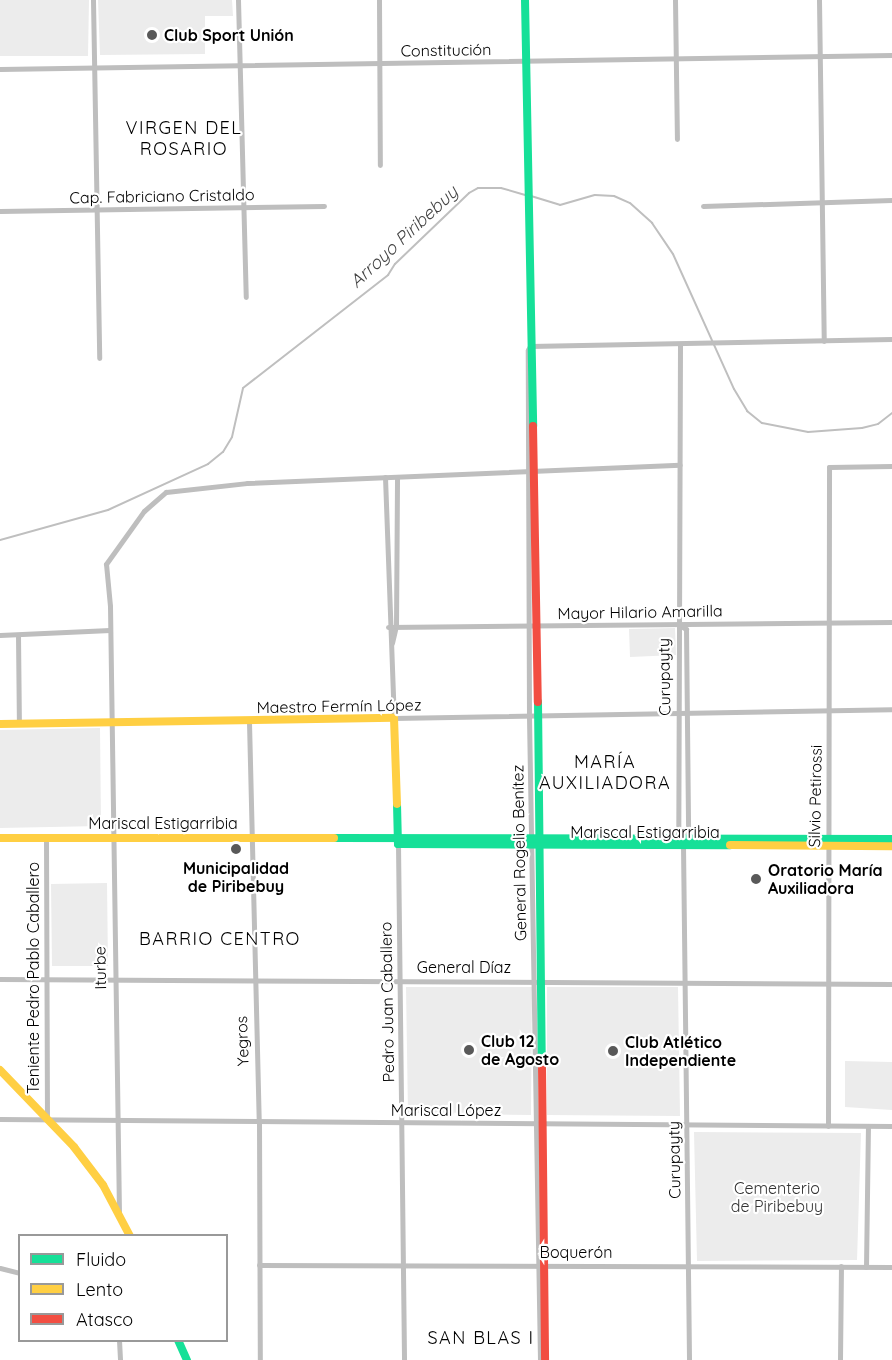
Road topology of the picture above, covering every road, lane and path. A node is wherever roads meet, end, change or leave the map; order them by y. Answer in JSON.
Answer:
{"nodes":[{"id":1,"x":93,"y":0,"type":"edge"},
{"id":2,"x":238,"y":0,"type":"edge"},
{"id":3,"x":379,"y":0,"type":"edge"},
{"id":4,"x":525,"y":0,"type":"edge"},
{"id":5,"x":675,"y":0,"type":"edge"},
{"id":6,"x":819,"y":0,"type":"edge"},
{"id":7,"x":892,"y":55,"type":"edge"},
{"id":8,"x":820,"y":56,"type":"junction"},
{"id":9,"x":677,"y":60,"type":"junction"},
{"id":10,"x":526,"y":62,"type":"junction"},
{"id":11,"x":379,"y":64,"type":"junction"},
{"id":12,"x":239,"y":67,"type":"junction"},
{"id":13,"x":0,"y":69,"type":"edge"},
{"id":14,"x":94,"y":69,"type":"junction"},
{"id":15,"x":677,"y":139,"type":"dead end"},
{"id":16,"x":380,"y":165,"type":"dead end"},
{"id":17,"x":892,"y":200,"type":"edge"},
{"id":18,"x":823,"y":201,"type":"junction"},
{"id":19,"x":324,"y":206,"type":"dead end"},
{"id":20,"x":703,"y":207,"type":"dead end"},
{"id":21,"x":242,"y":208,"type":"junction"},
{"id":22,"x":0,"y":211,"type":"edge"},
{"id":23,"x":96,"y":211,"type":"junction"},
{"id":24,"x":246,"y":297,"type":"dead end"},
{"id":25,"x":892,"y":339,"type":"edge"},
{"id":26,"x":824,"y":341,"type":"junction"},
{"id":27,"x":680,"y":345,"type":"junction"},
{"id":28,"x":530,"y":346,"type":"junction"},
{"id":29,"x":99,"y":358,"type":"dead end"},
{"id":30,"x":680,"y":465,"type":"junction"},
{"id":31,"x":892,"y":466,"type":"edge"},
{"id":32,"x":529,"y":471,"type":"junction"},
{"id":33,"x":385,"y":477,"type":"junction"},
{"id":34,"x":397,"y":477,"type":"junction"},
{"id":35,"x":892,"y":622,"type":"edge"},
{"id":36,"x":830,"y":623,"type":"junction"},
{"id":37,"x":680,"y":625,"type":"junction"},
{"id":38,"x":396,"y":626,"type":"junction"},
{"id":39,"x":388,"y":627,"type":"junction"},
{"id":40,"x":533,"y":627,"type":"junction"},
{"id":41,"x":110,"y":630,"type":"junction"},
{"id":42,"x":0,"y":635,"type":"edge"},
{"id":43,"x":18,"y":635,"type":"junction"},
{"id":44,"x":392,"y":645,"type":"junction"},
{"id":45,"x":892,"y":709,"type":"edge"},
{"id":46,"x":829,"y":710,"type":"junction"},
{"id":47,"x":678,"y":713,"type":"junction"},
{"id":48,"x":687,"y":713,"type":"junction"},
{"id":49,"x":533,"y":716,"type":"junction"},
{"id":50,"x":394,"y":718,"type":"junction"},
{"id":51,"x":249,"y":722,"type":"junction"},
{"id":52,"x":109,"y":723,"type":"junction"},
{"id":53,"x":0,"y":724,"type":"edge"},
{"id":54,"x":19,"y":724,"type":"junction"},
{"id":55,"x":0,"y":837,"type":"edge"},
{"id":56,"x":46,"y":837,"type":"junction"},
{"id":57,"x":111,"y":837,"type":"junction"},
{"id":58,"x":252,"y":837,"type":"junction"},
{"id":59,"x":892,"y":839,"type":"edge"},
{"id":60,"x":398,"y":841,"type":"junction"},
{"id":61,"x":534,"y":841,"type":"junction"},
{"id":62,"x":683,"y":841,"type":"junction"},
{"id":63,"x":828,"y":843,"type":"junction"},
{"id":64,"x":892,"y":846,"type":"edge"},
{"id":65,"x":0,"y":979,"type":"edge"},
{"id":66,"x":113,"y":979,"type":"junction"},
{"id":67,"x":46,"y":980,"type":"junction"},
{"id":68,"x":253,"y":980,"type":"junction"},
{"id":69,"x":400,"y":980,"type":"junction"},
{"id":70,"x":537,"y":980,"type":"junction"},
{"id":71,"x":685,"y":980,"type":"junction"},
{"id":72,"x":828,"y":983,"type":"junction"},
{"id":73,"x":892,"y":984,"type":"edge"},
{"id":74,"x":0,"y":1070,"type":"edge"},
{"id":75,"x":0,"y":1119,"type":"edge"},
{"id":76,"x":47,"y":1119,"type":"junction"},
{"id":77,"x":118,"y":1120,"type":"junction"},
{"id":78,"x":259,"y":1122,"type":"junction"},
{"id":79,"x":401,"y":1123,"type":"junction"},
{"id":80,"x":539,"y":1124,"type":"junction"},
{"id":81,"x":687,"y":1125,"type":"junction"},
{"id":82,"x":828,"y":1126,"type":"junction"},
{"id":83,"x":868,"y":1126,"type":"junction"},
{"id":84,"x":892,"y":1126,"type":"edge"},
{"id":85,"x":120,"y":1213,"type":"junction"},
{"id":86,"x":129,"y":1234,"type":"edge"},
{"id":87,"x":259,"y":1265,"type":"junction"},
{"id":88,"x":403,"y":1265,"type":"junction"},
{"id":89,"x":541,"y":1266,"type":"junction"},
{"id":90,"x":689,"y":1266,"type":"junction"},
{"id":91,"x":841,"y":1266,"type":"junction"},
{"id":92,"x":866,"y":1267,"type":"junction"},
{"id":93,"x":892,"y":1267,"type":"edge"},
{"id":94,"x":0,"y":1268,"type":"edge"},
{"id":95,"x":18,"y":1272,"type":"edge"},
{"id":96,"x":119,"y":1342,"type":"edge"},
{"id":97,"x":178,"y":1342,"type":"edge"},
{"id":98,"x":120,"y":1360,"type":"edge"},
{"id":99,"x":187,"y":1360,"type":"edge"},
{"id":100,"x":260,"y":1360,"type":"edge"},
{"id":101,"x":404,"y":1360,"type":"edge"},
{"id":102,"x":540,"y":1360,"type":"edge"},
{"id":103,"x":545,"y":1360,"type":"edge"},
{"id":104,"x":689,"y":1360,"type":"edge"},
{"id":105,"x":840,"y":1360,"type":"edge"}],
"edges":[{"from":1,"to":14,"type":"street"},
{"from":2,"to":12,"type":"street"},
{"from":3,"to":11,"type":"street"},
{"from":4,"to":10,"type":"street","name":"General Rogelio Benítez"},
{"from":5,"to":9,"type":"street"},
{"from":6,"to":8,"type":"street"},
{"from":7,"to":8,"type":"street","name":"Constitución"},
{"from":8,"to":9,"type":"street","name":"Constitución"},
{"from":8,"to":18,"type":"street"},
{"from":9,"to":10,"type":"street","name":"Constitución"},
{"from":9,"to":15,"type":"street"},
{"from":10,"to":11,"type":"street","name":"Constitución"},
{"from":10,"to":28,"type":"street","name":"General Rogelio Benítez"},
{"from":11,"to":12,"type":"street","name":"Constitución"},
{"from":11,"to":16,"type":"street"},
{"from":12,"to":14,"type":"street","name":"Constitución"},
{"from":12,"to":21,"type":"street"},
{"from":13,"to":14,"type":"street","name":"Constitución"},
{"from":14,"to":23,"type":"street"},
{"from":17,"to":18,"type":"street"},
{"from":18,"to":20,"type":"street"},
{"from":18,"to":26,"type":"street"},
{"from":19,"to":21,"type":"street","name":"Cap. Fabriciano Cristaldo"},
{"from":21,"to":23,"type":"street","name":"Cap. Fabriciano Cristaldo"},
{"from":21,"to":24,"type":"street"},
{"from":22,"to":23,"type":"street","name":"Cap. Fabriciano Cristaldo"},
{"from":23,"to":29,"type":"street"},
{"from":25,"to":26,"type":"street"},
{"from":26,"to":27,"type":"street"},
{"from":27,"to":28,"type":"street"},
{"from":27,"to":30,"type":"street"},
{"from":28,"to":32,"type":"street","name":"General Rogelio Benítez"},
{"from":30,"to":32,"type":"street","name":"Iturbe"},
{"from":30,"to":37,"type":"street"},
{"from":31,"to":36,"type":"street","name":"Silvio Petirossi"},
{"from":32,"to":34,"type":"street","name":"Iturbe"},
{"from":32,"to":40,"type":"street","name":"General Rogelio Benítez"},
{"from":33,"to":34,"type":"street","name":"Iturbe"},
{"from":33,"to":39,"type":"street"},
{"from":33,"to":41,"type":"street","name":"Iturbe"},
{"from":34,"to":38,"type":"street"},
{"from":35,"to":36,"type":"street","name":"Mayor Hilario Amarilla"},
{"from":36,"to":37,"type":"street","name":"Mayor Hilario Amarilla"},
{"from":36,"to":46,"type":"street","name":"Silvio Petirossi"},
{"from":37,"to":40,"type":"street","name":"Mayor Hilario Amarilla"},
{"from":37,"to":47,"type":"street","name":"Curupayty"},
{"from":37,"to":48,"type":"street","name":"Curupayty"},
{"from":38,"to":39,"type":"street","name":"Mayor Hilario Amarilla"},
{"from":38,"to":40,"type":"street","name":"Mayor Hilario Amarilla"},
{"from":38,"to":44,"type":"street"},
{"from":39,"to":44,"type":"street"},
{"from":40,"to":49,"type":"street","name":"General Rogelio Benítez"},
{"from":41,"to":43,"type":"street"},
{"from":41,"to":52,"type":"street","name":"Iturbe"},
{"from":42,"to":43,"type":"street"},
{"from":43,"to":54,"type":"street"},
{"from":44,"to":50,"type":"street","name":"Pedro Juan Caballero"},
{"from":45,"to":46,"type":"street","name":"Maestro Fermín López"},
{"from":46,"to":48,"type":"street","name":"Maestro Fermín López"},
{"from":46,"to":63,"type":"street","name":"Silvio Petirossi"},
{"from":47,"to":48,"type":"street","name":"Maestro Fermín López"},
{"from":47,"to":49,"type":"street","name":"Maestro Fermín López"},
{"from":47,"to":62,"type":"street","name":"Curupayty"},
{"from":48,"to":62,"type":"street","name":"Curupayty"},
{"from":49,"to":50,"type":"street","name":"Maestro Fermín López"},
{"from":49,"to":61,"type":"street","name":"General Rogelio Benítez"},
{"from":50,"to":51,"type":"street","name":"Maestro Fermín López"},
{"from":50,"to":60,"type":"street","name":"Pedro Juan Caballero"},
{"from":51,"to":52,"type":"street","name":"Maestro Fermín López"},
{"from":51,"to":58,"type":"street","name":"Yegros"},
{"from":52,"to":54,"type":"street","name":"Maestro Fermín López"},
{"from":52,"to":57,"type":"street","name":"Iturbe"},
{"from":53,"to":54,"type":"street","name":"Maestro Fermín López"},
{"from":55,"to":56,"type":"street","name":"Mariscal Estigarribia"},
{"from":56,"to":57,"type":"street","name":"Mariscal Estigarribia"},
{"from":56,"to":67,"type":"street","name":"Teniente Pedro Pablo Caballero"},
{"from":57,"to":58,"type":"street","name":"Mariscal Estigarribia"},
{"from":57,"to":66,"type":"street","name":"Iturbe"},
{"from":58,"to":60,"type":"street","name":"Mariscal Estigarribia"},
{"from":58,"to":68,"type":"street","name":"Yegros"},
{"from":59,"to":63,"type":"street"},
{"from":60,"to":61,"type":"street","name":"Mariscal Estigarribia"},
{"from":60,"to":69,"type":"street","name":"Pedro Juan Caballero"},
{"from":61,"to":62,"type":"street","name":"Mariscal Estigarribia"},
{"from":61,"to":70,"type":"street","name":"General Rogelio Benítez"},
{"from":62,"to":63,"type":"street","name":"Mariscal Estigarribia"},
{"from":62,"to":71,"type":"street","name":"Curupayty"},
{"from":63,"to":64,"type":"street"},
{"from":63,"to":72,"type":"street","name":"Silvio Petirossi"},
{"from":65,"to":67,"type":"street","name":"General Díaz"},
{"from":66,"to":67,"type":"street","name":"General Díaz"},
{"from":66,"to":68,"type":"street","name":"General Díaz"},
{"from":66,"to":77,"type":"street","name":"Iturbe"},
{"from":67,"to":76,"type":"street","name":"Teniente Pedro Pablo Caballero"},
{"from":68,"to":69,"type":"street","name":"General Díaz"},
{"from":68,"to":78,"type":"street","name":"Yegros"},
{"from":69,"to":70,"type":"street","name":"General Díaz"},
{"from":69,"to":79,"type":"street","name":"Pedro Juan Caballero"},
{"from":70,"to":71,"type":"street","name":"General Díaz"},
{"from":70,"to":80,"type":"street","name":"General Rogelio Benítez"},
{"from":71,"to":72,"type":"street","name":"General Díaz"},
{"from":71,"to":81,"type":"street","name":"Curupayty"},
{"from":72,"to":73,"type":"street","name":"General Díaz"},
{"from":72,"to":82,"type":"street","name":"Silvio Petirossi"},
{"from":74,"to":76,"type":"street"},
{"from":75,"to":76,"type":"street","name":"Mariscal López"},
{"from":76,"to":77,"type":"street","name":"Mariscal López"},
{"from":76,"to":85,"type":"street"},
{"from":77,"to":78,"type":"street","name":"Mariscal López"},
{"from":77,"to":85,"type":"street","name":"Iturbe"},
{"from":78,"to":79,"type":"street","name":"Mariscal López"},
{"from":78,"to":87,"type":"street","name":"Yegros"},
{"from":79,"to":80,"type":"street","name":"Mariscal López"},
{"from":79,"to":88,"type":"street","name":"Pedro Juan Caballero"},
{"from":80,"to":81,"type":"street","name":"Mariscal López"},
{"from":80,"to":89,"type":"street","name":"General Rogelio Benítez"},
{"from":81,"to":82,"type":"street","name":"Mariscal López"},
{"from":81,"to":90,"type":"street","name":"Curupayty"},
{"from":82,"to":83,"type":"street","name":"Mariscal López"},
{"from":83,"to":84,"type":"street","name":"Mariscal López"},
{"from":83,"to":92,"type":"street"},
{"from":85,"to":86,"type":"street"},
{"from":87,"to":88,"type":"street","name":"Boquerón"},
{"from":87,"to":100,"type":"street","name":"Yegros"},
{"from":88,"to":89,"type":"street","name":"Boquerón"},
{"from":88,"to":101,"type":"street","name":"Pedro Juan Caballero"},
{"from":89,"to":90,"type":"street","name":"Boquerón"},
{"from":89,"to":102,"type":"street","name":"General Rogelio Benítez"},
{"from":89,"to":103,"type":"street","name":"General Rogelio Benítez"},
{"from":90,"to":91,"type":"street","name":"Boquerón"},
{"from":90,"to":104,"type":"street","name":"Curupayty"},
{"from":91,"to":92,"type":"street","name":"Boquerón"},
{"from":91,"to":105,"type":"street"},
{"from":92,"to":93,"type":"street","name":"Boquerón"},
{"from":94,"to":95,"type":"street"},
{"from":96,"to":98,"type":"street"},
{"from":97,"to":99,"type":"street"}]}
